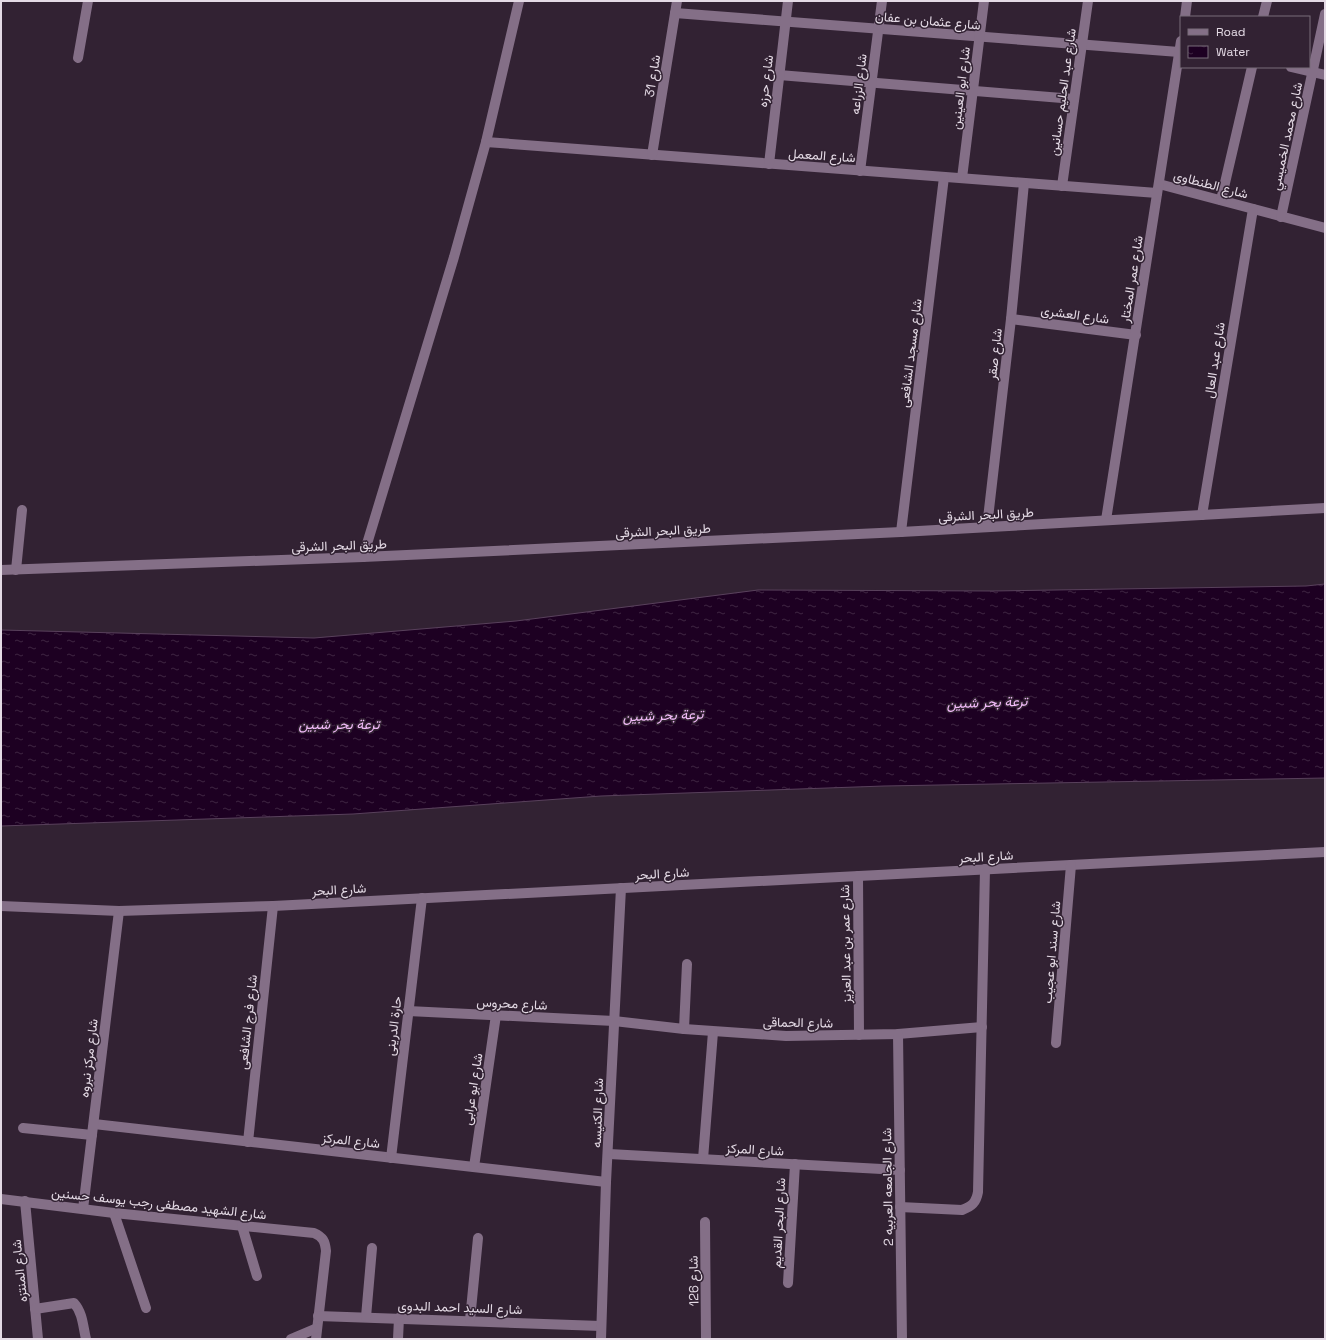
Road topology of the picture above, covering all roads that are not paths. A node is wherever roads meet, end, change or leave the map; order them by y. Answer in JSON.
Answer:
{"nodes":[{"id":1,"x":88,"y":1,"type":"edge"},
{"id":2,"x":519,"y":1,"type":"edge"},
{"id":3,"x":677,"y":1,"type":"edge"},
{"id":4,"x":788,"y":1,"type":"edge"},
{"id":5,"x":882,"y":1,"type":"edge"},
{"id":6,"x":984,"y":1,"type":"edge"},
{"id":7,"x":1088,"y":1,"type":"edge"},
{"id":8,"x":1187,"y":1,"type":"edge"},
{"id":9,"x":1267,"y":1,"type":"edge"},
{"id":10,"x":675,"y":13,"type":"junction"},
{"id":11,"x":1325,"y":14,"type":"edge"},
{"id":12,"x":1185,"y":16,"type":"edge"},
{"id":13,"x":1263,"y":16,"type":"edge"},
{"id":14,"x":786,"y":22,"type":"junction"},
{"id":15,"x":878,"y":29,"type":"junction"},
{"id":16,"x":979,"y":37,"type":"junction"},
{"id":17,"x":1082,"y":45,"type":"junction"},
{"id":18,"x":1180,"y":46,"type":"edge"},
{"id":19,"x":1179,"y":52,"type":"junction"},
{"id":20,"x":78,"y":58,"type":"dead end"},
{"id":21,"x":1252,"y":68,"type":"edge"},
{"id":22,"x":1296,"y":68,"type":"edge"},
{"id":23,"x":1313,"y":72,"type":"junction"},
{"id":24,"x":1325,"y":74,"type":"edge"},
{"id":25,"x":779,"y":75,"type":"junction"},
{"id":26,"x":872,"y":83,"type":"junction"},
{"id":27,"x":973,"y":91,"type":"junction"},
{"id":28,"x":1074,"y":99,"type":"junction"},
{"id":29,"x":486,"y":142,"type":"junction"},
{"id":30,"x":652,"y":155,"type":"junction"},
{"id":31,"x":769,"y":164,"type":"junction"},
{"id":32,"x":860,"y":170,"type":"junction"},
{"id":33,"x":944,"y":177,"type":"junction"},
{"id":34,"x":962,"y":178,"type":"junction"},
{"id":35,"x":1024,"y":183,"type":"junction"},
{"id":36,"x":1062,"y":186,"type":"junction"},
{"id":37,"x":1158,"y":188,"type":"junction"},
{"id":38,"x":1221,"y":200,"type":"junction"},
{"id":39,"x":1253,"y":209,"type":"junction"},
{"id":40,"x":1282,"y":217,"type":"junction"},
{"id":41,"x":1325,"y":228,"type":"edge"},
{"id":42,"x":1011,"y":318,"type":"junction"},
{"id":43,"x":1136,"y":335,"type":"junction"},
{"id":44,"x":1325,"y":508,"type":"edge"},
{"id":45,"x":22,"y":510,"type":"dead end"},
{"id":46,"x":1202,"y":515,"type":"junction"},
{"id":47,"x":1106,"y":520,"type":"junction"},
{"id":48,"x":987,"y":527,"type":"junction"},
{"id":49,"x":901,"y":532,"type":"junction"},
{"id":50,"x":363,"y":558,"type":"junction"},
{"id":51,"x":1,"y":570,"type":"edge"},
{"id":52,"x":16,"y":570,"type":"junction"},
{"id":53,"x":1325,"y":852,"type":"edge"},
{"id":54,"x":1071,"y":865,"type":"junction"},
{"id":55,"x":985,"y":869,"type":"junction"},
{"id":56,"x":858,"y":876,"type":"junction"},
{"id":57,"x":621,"y":888,"type":"junction"},
{"id":58,"x":422,"y":898,"type":"junction"},
{"id":59,"x":1,"y":906,"type":"edge"},
{"id":60,"x":272,"y":906,"type":"junction"},
{"id":61,"x":119,"y":911,"type":"junction"},
{"id":62,"x":687,"y":964,"type":"dead end"},
{"id":63,"x":408,"y":1011,"type":"junction"},
{"id":64,"x":496,"y":1015,"type":"junction"},
{"id":65,"x":614,"y":1021,"type":"junction"},
{"id":66,"x":982,"y":1027,"type":"junction"},
{"id":67,"x":684,"y":1029,"type":"junction"},
{"id":68,"x":713,"y":1032,"type":"junction"},
{"id":69,"x":898,"y":1034,"type":"junction"},
{"id":70,"x":860,"y":1035,"type":"junction"},
{"id":71,"x":1056,"y":1042,"type":"dead end"},
{"id":72,"x":94,"y":1124,"type":"junction"},
{"id":73,"x":23,"y":1128,"type":"dead end"},
{"id":74,"x":92,"y":1135,"type":"junction"},
{"id":75,"x":248,"y":1142,"type":"junction"},
{"id":76,"x":609,"y":1154,"type":"junction"},
{"id":77,"x":391,"y":1158,"type":"junction"},
{"id":78,"x":703,"y":1159,"type":"junction"},
{"id":79,"x":795,"y":1164,"type":"junction"},
{"id":80,"x":474,"y":1167,"type":"junction"},
{"id":81,"x":900,"y":1170,"type":"junction"},
{"id":82,"x":606,"y":1182,"type":"junction"},
{"id":83,"x":1,"y":1199,"type":"edge"},
{"id":84,"x":25,"y":1201,"type":"junction"},
{"id":85,"x":900,"y":1207,"type":"junction"},
{"id":86,"x":83,"y":1209,"type":"junction"},
{"id":87,"x":114,"y":1213,"type":"junction"},
{"id":88,"x":705,"y":1222,"type":"dead end"},
{"id":89,"x":242,"y":1226,"type":"junction"},
{"id":90,"x":478,"y":1238,"type":"dead end"},
{"id":91,"x":372,"y":1248,"type":"dead end"},
{"id":92,"x":257,"y":1276,"type":"dead end"},
{"id":93,"x":788,"y":1283,"type":"dead end"},
{"id":94,"x":146,"y":1308,"type":"dead end"},
{"id":95,"x":35,"y":1309,"type":"junction"},
{"id":96,"x":318,"y":1316,"type":"junction"},
{"id":97,"x":366,"y":1317,"type":"junction"},
{"id":98,"x":399,"y":1318,"type":"junction"},
{"id":99,"x":470,"y":1320,"type":"junction"},
{"id":100,"x":602,"y":1326,"type":"junction"},
{"id":101,"x":317,"y":1328,"type":"junction"},
{"id":102,"x":38,"y":1339,"type":"edge"},
{"id":103,"x":86,"y":1339,"type":"edge"},
{"id":104,"x":290,"y":1339,"type":"edge"},
{"id":105,"x":316,"y":1339,"type":"edge"},
{"id":106,"x":398,"y":1339,"type":"edge"},
{"id":107,"x":601,"y":1339,"type":"edge"},
{"id":108,"x":706,"y":1339,"type":"edge"},
{"id":109,"x":902,"y":1339,"type":"edge"}],
"edges":[{"from":1,"to":20,"type":"street"},
{"from":2,"to":29,"type":"street"},
{"from":3,"to":10,"type":"street","name":"شارع 31"},
{"from":4,"to":14,"type":"street","name":"شارع حرزه"},
{"from":5,"to":15,"type":"street","name":"شارع الزراعه"},
{"from":6,"to":16,"type":"street","name":"شارع ابو العينين"},
{"from":7,"to":17,"type":"street","name":"شارع عبد الحليم حسانين"},
{"from":8,"to":12,"type":"street"},
{"from":9,"to":13,"type":"street"},
{"from":10,"to":14,"type":"street","name":"شارع عثمان بن عفان"},
{"from":10,"to":30,"type":"street","name":"شارع 31"},
{"from":11,"to":23,"type":"street","name":"شارع محمد الخميسي"},
{"from":14,"to":15,"type":"street","name":"شارع عثمان بن عفان"},
{"from":14,"to":25,"type":"street","name":"شارع حرزه"},
{"from":15,"to":16,"type":"street","name":"شارع عثمان بن عفان"},
{"from":15,"to":26,"type":"street","name":"شارع الزراعه"},
{"from":16,"to":17,"type":"street","name":"شارع عثمان بن عفان"},
{"from":16,"to":27,"type":"street","name":"شارع ابو العينين"},
{"from":17,"to":19,"type":"street","name":"شارع عثمان بن عفان"},
{"from":17,"to":28,"type":"street","name":"شارع عبد الحليم حسانين"},
{"from":18,"to":19,"type":"street","name":"شارع عمر المختار"},
{"from":19,"to":37,"type":"street","name":"شارع عمر المختار"},
{"from":21,"to":38,"type":"street"},
{"from":22,"to":23,"type":"street"},
{"from":23,"to":24,"type":"street"},
{"from":23,"to":40,"type":"street","name":"شارع محمد الخميسي"},
{"from":25,"to":26,"type":"street"},
{"from":25,"to":31,"type":"street","name":"شارع حرزه"},
{"from":26,"to":27,"type":"street"},
{"from":26,"to":32,"type":"street","name":"شارع الزراعه"},
{"from":27,"to":28,"type":"street"},
{"from":27,"to":34,"type":"street","name":"شارع ابو العينين"},
{"from":28,"to":36,"type":"street","name":"شارع عبد الحليم حسانين"},
{"from":29,"to":30,"type":"street","name":"شارع المعمل"},
{"from":29,"to":50,"type":"street"},
{"from":30,"to":31,"type":"street","name":"شارع المعمل"},
{"from":31,"to":32,"type":"street","name":"شارع المعمل"},
{"from":32,"to":33,"type":"street","name":"شارع المعمل"},
{"from":33,"to":34,"type":"street","name":"شارع المعمل"},
{"from":33,"to":49,"type":"street","name":"شارع مسجد الشافعى"},
{"from":34,"to":35,"type":"street","name":"شارع المعمل"},
{"from":35,"to":36,"type":"street","name":"شارع المعمل"},
{"from":35,"to":42,"type":"street","name":"شارع صقر"},
{"from":36,"to":37,"type":"street","name":"شارع المعمل"},
{"from":37,"to":38,"type":"street","name":"شارع الطنطاوى"},
{"from":37,"to":43,"type":"street","name":"شارع عمر المختار"},
{"from":38,"to":39,"type":"street","name":"شارع الطنطاوى"},
{"from":39,"to":40,"type":"street","name":"شارع الطنطاوى"},
{"from":39,"to":46,"type":"street","name":"شارع عبد العال"},
{"from":40,"to":41,"type":"street","name":"شارع الطنطاوى"},
{"from":42,"to":43,"type":"street","name":"شارع العشرى"},
{"from":42,"to":48,"type":"street","name":"شارع صقر"},
{"from":43,"to":47,"type":"street","name":"شارع عمر المختار"},
{"from":44,"to":46,"type":"street","name":"طريق البحر الشرقى"},
{"from":45,"to":52,"type":"street"},
{"from":46,"to":47,"type":"street","name":"طريق البحر الشرقى"},
{"from":47,"to":48,"type":"street","name":"طريق البحر الشرقى"},
{"from":48,"to":49,"type":"street","name":"طريق البحر الشرقى"},
{"from":49,"to":50,"type":"street","name":"طريق البحر الشرقى"},
{"from":50,"to":52,"type":"street","name":"طريق البحر الشرقى"},
{"from":51,"to":52,"type":"street","name":"طريق البحر الشرقى"},
{"from":53,"to":54,"type":"street","name":"شارع البحر"},
{"from":54,"to":55,"type":"street","name":"شارع البحر"},
{"from":54,"to":71,"type":"street","name":"شارع سند ابو عجيب"},
{"from":55,"to":56,"type":"street","name":"شارع البحر"},
{"from":55,"to":66,"type":"street"},
{"from":56,"to":57,"type":"street","name":"شارع البحر"},
{"from":56,"to":70,"type":"street","name":"شارع عمر بن عبد العزيز"},
{"from":57,"to":58,"type":"street","name":"شارع البحر"},
{"from":57,"to":65,"type":"street","name":"شارع الكنيسه"},
{"from":58,"to":60,"type":"street","name":"شارع البحر"},
{"from":58,"to":63,"type":"street","name":"حارة الدرينى"},
{"from":59,"to":61,"type":"street","name":"شارع البحر"},
{"from":60,"to":61,"type":"street","name":"شارع البحر"},
{"from":60,"to":75,"type":"street","name":"شارع فرج الشافعى"},
{"from":61,"to":72,"type":"street","name":"شارع مركز نبروه"},
{"from":62,"to":67,"type":"street"},
{"from":63,"to":64,"type":"street","name":"شارع محروس"},
{"from":63,"to":77,"type":"street","name":"حارة الدرينى"},
{"from":64,"to":65,"type":"street","name":"شارع محروس"},
{"from":64,"to":80,"type":"street","name":"شارع ابو عرابى"},
{"from":65,"to":67,"type":"street","name":"شارع الحماقى"},
{"from":65,"to":76,"type":"street","name":"شارع الكنيسه"},
{"from":66,"to":69,"type":"street","name":"شارع الحماقى"},
{"from":66,"to":85,"type":"street"},
{"from":67,"to":68,"type":"street","name":"شارع الحماقى"},
{"from":68,"to":70,"type":"street","name":"شارع الحماقى"},
{"from":68,"to":78,"type":"street"},
{"from":69,"to":70,"type":"street","name":"شارع الحماقى"},
{"from":69,"to":81,"type":"street","name":"شارع الجامعه العربيه 2"},
{"from":72,"to":74,"type":"street","name":"شارع مركز نبروه"},
{"from":72,"to":75,"type":"street","name":"شارع المركز"},
{"from":73,"to":74,"type":"street"},
{"from":74,"to":86,"type":"street","name":"شارع مركز نبروه"},
{"from":75,"to":77,"type":"street","name":"شارع المركز"},
{"from":76,"to":78,"type":"street","name":"شارع المركز"},
{"from":76,"to":82,"type":"street","name":"شارع الكنيسه"},
{"from":77,"to":80,"type":"street","name":"شارع المركز"},
{"from":78,"to":79,"type":"street","name":"شارع المركز"},
{"from":79,"to":81,"type":"street","name":"شارع المركز"},
{"from":79,"to":93,"type":"street","name":"شارع البحر القديم"},
{"from":80,"to":82,"type":"street","name":"شارع المركز"},
{"from":81,"to":85,"type":"street","name":"شارع الجامعه العربيه 2"},
{"from":82,"to":100,"type":"street","name":"شارع الكنيسه"},
{"from":83,"to":84,"type":"street","name":"شارع الشهيد مصطفى رجب يوسف حسنين"},
{"from":84,"to":86,"type":"street","name":"شارع الشهيد مصطفى رجب يوسف حسنين"},
{"from":84,"to":95,"type":"street","name":"شارع المنتزه"},
{"from":85,"to":109,"type":"street","name":"شارع الجامعه العربيه 2"},
{"from":86,"to":87,"type":"street","name":"شارع الشهيد مصطفى رجب يوسف حسنين"},
{"from":87,"to":89,"type":"street","name":"شارع الشهيد مصطفى رجب يوسف حسنين"},
{"from":87,"to":94,"type":"street"},
{"from":88,"to":108,"type":"street","name":"شارع 126"},
{"from":89,"to":92,"type":"street"},
{"from":89,"to":96,"type":"street","name":"شارع الشهيد مصطفى رجب يوسف حسنين"},
{"from":90,"to":99,"type":"street"},
{"from":91,"to":97,"type":"street"},
{"from":95,"to":102,"type":"street","name":"شارع المنتزه"},
{"from":95,"to":103,"type":"street"},
{"from":96,"to":97,"type":"street","name":"شارع السيد احمد البدوى"},
{"from":96,"to":101,"type":"street"},
{"from":97,"to":98,"type":"street","name":"شارع السيد احمد البدوى"},
{"from":98,"to":99,"type":"street","name":"شارع السيد احمد البدوى"},
{"from":98,"to":106,"type":"street"},
{"from":99,"to":100,"type":"street","name":"شارع السيد احمد البدوى"},
{"from":100,"to":107,"type":"street","name":"شارع الكنيسه"},
{"from":101,"to":104,"type":"street"},
{"from":101,"to":105,"type":"street"}]}
